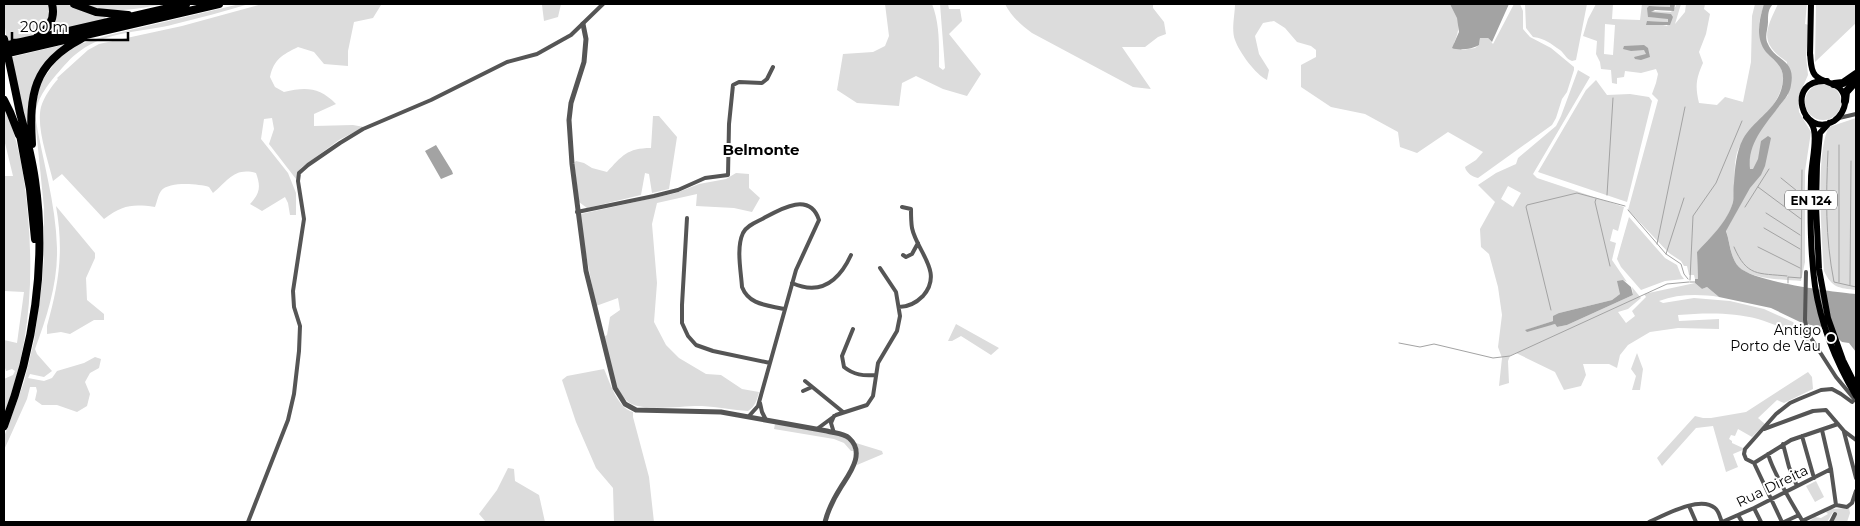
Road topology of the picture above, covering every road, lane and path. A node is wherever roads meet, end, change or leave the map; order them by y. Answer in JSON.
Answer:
{"nodes":[{"id":1,"x":52,"y":4,"type":"edge"},
{"id":2,"x":74,"y":4,"type":"edge"},
{"id":3,"x":186,"y":4,"type":"edge"},
{"id":4,"x":219,"y":4,"type":"edge"},
{"id":5,"x":603,"y":4,"type":"edge"},
{"id":6,"x":1811,"y":4,"type":"edge"},
{"id":7,"x":142,"y":14,"type":"junction"},
{"id":8,"x":583,"y":24,"type":"junction"},
{"id":9,"x":88,"y":35,"type":"junction"},
{"id":10,"x":4,"y":39,"type":"edge"},
{"id":11,"x":34,"y":40,"type":"junction"},
{"id":12,"x":4,"y":46,"type":"edge"},
{"id":13,"x":17,"y":47,"type":"junction"},
{"id":14,"x":1810,"y":53,"type":"junction"},
{"id":15,"x":4,"y":55,"type":"edge"},
{"id":16,"x":773,"y":67,"type":"dead end"},
{"id":17,"x":1856,"y":74,"type":"edge"},
{"id":18,"x":1856,"y":81,"type":"edge"},
{"id":19,"x":1830,"y":82,"type":"junction"},
{"id":20,"x":1807,"y":87,"type":"junction"},
{"id":21,"x":4,"y":100,"type":"edge"},
{"id":22,"x":1844,"y":103,"type":"junction"},
{"id":23,"x":1855,"y":114,"type":"edge"},
{"id":24,"x":1806,"y":117,"type":"junction"},
{"id":25,"x":1838,"y":118,"type":"junction"},
{"id":26,"x":1829,"y":123,"type":"junction"},
{"id":27,"x":22,"y":146,"type":"junction"},
{"id":28,"x":33,"y":164,"type":"junction"},
{"id":29,"x":902,"y":207,"type":"dead end"},
{"id":30,"x":577,"y":212,"type":"junction"},
{"id":31,"x":687,"y":218,"type":"dead end"},
{"id":32,"x":918,"y":243,"type":"junction"},
{"id":33,"x":851,"y":254,"type":"dead end"},
{"id":34,"x":903,"y":256,"type":"dead end"},
{"id":35,"x":880,"y":268,"type":"dead end"},
{"id":36,"x":1806,"y":272,"type":"dead end"},
{"id":37,"x":792,"y":282,"type":"junction"},
{"id":38,"x":1818,"y":285,"type":"junction"},
{"id":39,"x":899,"y":306,"type":"junction"},
{"id":40,"x":34,"y":308,"type":"junction"},
{"id":41,"x":784,"y":309,"type":"junction"},
{"id":42,"x":853,"y":329,"type":"dead end"},
{"id":43,"x":1830,"y":333,"type":"junction"},
{"id":44,"x":770,"y":363,"type":"junction"},
{"id":45,"x":1841,"y":368,"type":"junction"},
{"id":46,"x":876,"y":375,"type":"junction"},
{"id":47,"x":1836,"y":377,"type":"junction"},
{"id":48,"x":805,"y":381,"type":"dead end"},
{"id":49,"x":1856,"y":386,"type":"edge"},
{"id":50,"x":812,"y":387,"type":"junction"},
{"id":51,"x":803,"y":391,"type":"dead end"},
{"id":52,"x":1856,"y":396,"type":"edge"},
{"id":53,"x":761,"y":398,"type":"junction"},
{"id":54,"x":1854,"y":402,"type":"edge"},
{"id":55,"x":843,"y":412,"type":"junction"},
{"id":56,"x":836,"y":415,"type":"junction"},
{"id":57,"x":749,"y":416,"type":"junction"},
{"id":58,"x":766,"y":420,"type":"junction"},
{"id":59,"x":1838,"y":424,"type":"junction"},
{"id":60,"x":4,"y":426,"type":"edge"},
{"id":61,"x":816,"y":429,"type":"junction"},
{"id":62,"x":1764,"y":429,"type":"junction"},
{"id":63,"x":1822,"y":430,"type":"junction"},
{"id":64,"x":1844,"y":431,"type":"junction"},
{"id":65,"x":834,"y":433,"type":"junction"},
{"id":66,"x":1802,"y":436,"type":"junction"},
{"id":67,"x":1856,"y":440,"type":"edge"},
{"id":68,"x":1783,"y":444,"type":"junction"},
{"id":69,"x":1768,"y":454,"type":"junction"},
{"id":70,"x":1754,"y":463,"type":"junction"},
{"id":71,"x":1831,"y":469,"type":"junction"},
{"id":72,"x":1814,"y":478,"type":"junction"},
{"id":73,"x":1856,"y":478,"type":"edge"},
{"id":74,"x":1797,"y":486,"type":"junction"},
{"id":75,"x":1786,"y":491,"type":"junction"},
{"id":76,"x":1856,"y":491,"type":"edge"},
{"id":77,"x":1770,"y":499,"type":"junction"},
{"id":78,"x":1836,"y":505,"type":"junction"},
{"id":79,"x":1689,"y":506,"type":"junction"},
{"id":80,"x":1754,"y":508,"type":"junction"},
{"id":81,"x":1835,"y":514,"type":"dead end"},
{"id":82,"x":1738,"y":515,"type":"junction"},
{"id":83,"x":1799,"y":515,"type":"junction"},
{"id":84,"x":248,"y":522,"type":"edge"},
{"id":85,"x":825,"y":522,"type":"edge"},
{"id":86,"x":1649,"y":522,"type":"edge"},
{"id":87,"x":1696,"y":522,"type":"edge"},
{"id":88,"x":1722,"y":522,"type":"edge"},
{"id":89,"x":1742,"y":522,"type":"edge"},
{"id":90,"x":1761,"y":522,"type":"edge"},
{"id":91,"x":1783,"y":522,"type":"edge"},
{"id":92,"x":1803,"y":522,"type":"edge"},
{"id":93,"x":1831,"y":522,"type":"edge"}],
"edges":[{"from":1,"to":11,"type":"highway"},
{"from":2,"to":7,"type":"highway"},
{"from":3,"to":7,"type":"highway"},
{"from":4,"to":9,"type":"highway"},
{"from":5,"to":8,"type":"street"},
{"from":6,"to":14,"type":"main road","number":"EN 124"},
{"from":7,"to":11,"type":"highway"},
{"from":8,"to":30,"type":"street"},
{"from":8,"to":84,"type":"street"},
{"from":9,"to":13,"type":"highway"},
{"from":9,"to":28,"type":"highway"},
{"from":10,"to":28,"type":"highway"},
{"from":11,"to":13,"type":"highway"},
{"from":12,"to":13,"type":"highway"},
{"from":13,"to":15,"type":"highway"},
{"from":14,"to":19,"type":"main road","number":"EN 124"},
{"from":14,"to":20,"type":"main road","number":"EN 124"},
{"from":15,"to":27,"type":"highway"},
{"from":16,"to":30,"type":"street"},
{"from":17,"to":19,"type":"highway"},
{"from":18,"to":22,"type":"highway"},
{"from":19,"to":20,"type":"main road"},
{"from":19,"to":22,"type":"main road","number":"EN 124"},
{"from":20,"to":24,"type":"main road","number":"EN 124"},
{"from":21,"to":27,"type":"highway"},
{"from":22,"to":23,"type":"street"},
{"from":22,"to":25,"type":"main road"},
{"from":23,"to":25,"type":"street"},
{"from":24,"to":26,"type":"main road"},
{"from":24,"to":38,"type":"main road","number":"EN 124"},
{"from":25,"to":26,"type":"main road"},
{"from":26,"to":38,"type":"main road","number":"EN 124"},
{"from":27,"to":40,"type":"highway"},
{"from":28,"to":40,"type":"highway"},
{"from":29,"to":32,"type":"street"},
{"from":30,"to":57,"type":"street"},
{"from":31,"to":44,"type":"street"},
{"from":32,"to":34,"type":"street"},
{"from":32,"to":39,"type":"street"},
{"from":33,"to":37,"type":"street"},
{"from":35,"to":39,"type":"street"},
{"from":36,"to":47,"type":"street"},
{"from":37,"to":41,"type":"street"},
{"from":37,"to":41,"type":"street"},
{"from":38,"to":43,"type":"main road","number":"EN 124"},
{"from":39,"to":46,"type":"street"},
{"from":40,"to":60,"type":"highway"},
{"from":41,"to":44,"type":"street"},
{"from":42,"to":46,"type":"street"},
{"from":43,"to":45,"type":"main road","number":"EN 124"},
{"from":43,"to":49,"type":"main road","number":"EN 124"},
{"from":44,"to":53,"type":"street"},
{"from":45,"to":47,"type":"street"},
{"from":45,"to":52,"type":"main road","number":"EN 124"},
{"from":46,"to":55,"type":"street"},
{"from":47,"to":54,"type":"street"},
{"from":48,"to":50,"type":"street"},
{"from":50,"to":51,"type":"street"},
{"from":50,"to":55,"type":"street"},
{"from":53,"to":57,"type":"street"},
{"from":53,"to":58,"type":"street"},
{"from":54,"to":62,"type":"street"},
{"from":55,"to":56,"type":"street"},
{"from":56,"to":61,"type":"street"},
{"from":56,"to":65,"type":"street"},
{"from":57,"to":58,"type":"street"},
{"from":58,"to":61,"type":"street"},
{"from":59,"to":62,"type":"street"},
{"from":59,"to":63,"type":"street"},
{"from":59,"to":64,"type":"street"},
{"from":61,"to":65,"type":"street"},
{"from":62,"to":70,"type":"street"},
{"from":63,"to":66,"type":"street"},
{"from":63,"to":71,"type":"street"},
{"from":64,"to":67,"type":"street"},
{"from":64,"to":73,"type":"street"},
{"from":65,"to":85,"type":"street"},
{"from":66,"to":68,"type":"street"},
{"from":66,"to":72,"type":"street"},
{"from":68,"to":69,"type":"street"},
{"from":68,"to":74,"type":"street"},
{"from":69,"to":70,"type":"street"},
{"from":69,"to":75,"type":"street"},
{"from":70,"to":77,"type":"street"},
{"from":71,"to":72,"type":"street","name":"Rua Direita"},
{"from":71,"to":78,"type":"street"},
{"from":72,"to":74,"type":"street","name":"Rua Direita"},
{"from":74,"to":75,"type":"street","name":"Rua Direita"},
{"from":75,"to":77,"type":"street","name":"Rua Direita"},
{"from":75,"to":83,"type":"street"},
{"from":76,"to":78,"type":"street"},
{"from":77,"to":80,"type":"street","name":"Rua Direita"},
{"from":77,"to":91,"type":"street"},
{"from":78,"to":92,"type":"street"},
{"from":79,"to":86,"type":"street"},
{"from":79,"to":87,"type":"street"},
{"from":79,"to":88,"type":"street"},
{"from":80,"to":82,"type":"street","name":"Rua Direita"},
{"from":80,"to":90,"type":"street"},
{"from":81,"to":93,"type":"street"},
{"from":82,"to":88,"type":"street","name":"Rua Direita"},
{"from":82,"to":89,"type":"street"},
{"from":83,"to":91,"type":"street"},
{"from":83,"to":92,"type":"street"}]}
